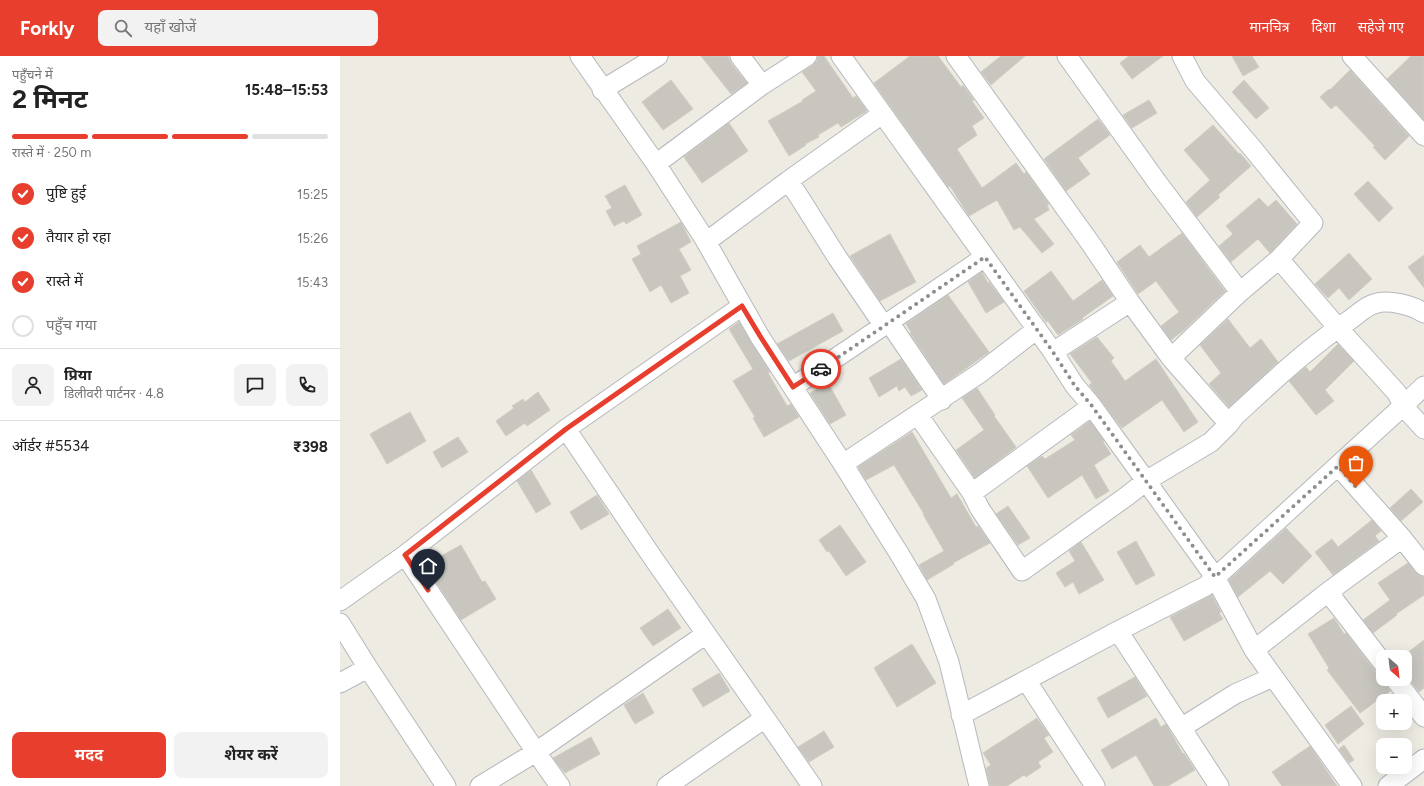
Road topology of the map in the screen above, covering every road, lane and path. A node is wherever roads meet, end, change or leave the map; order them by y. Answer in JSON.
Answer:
{"nodes":[{"id":1,"x":580,"y":56,"type":"edge"},
{"id":2,"x":658,"y":56,"type":"edge"},
{"id":3,"x":740,"y":56,"type":"edge"},
{"id":4,"x":807,"y":56,"type":"edge"},
{"id":5,"x":841,"y":56,"type":"edge"},
{"id":6,"x":956,"y":56,"type":"edge"},
{"id":7,"x":1066,"y":56,"type":"edge"},
{"id":8,"x":1182,"y":56,"type":"edge"},
{"id":9,"x":1352,"y":56,"type":"edge"},
{"id":10,"x":762,"y":85,"type":"junction"},
{"id":11,"x":602,"y":90,"type":"junction"},
{"id":12,"x":882,"y":114,"type":"junction"},
{"id":13,"x":1424,"y":136,"type":"edge"},
{"id":14,"x":656,"y":164,"type":"junction"},
{"id":15,"x":788,"y":182,"type":"junction"},
{"id":16,"x":706,"y":242,"type":"junction"},
{"id":17,"x":985,"y":257,"type":"junction"},
{"id":18,"x":1279,"y":259,"type":"junction"},
{"id":19,"x":1240,"y":292,"type":"junction"},
{"id":20,"x":1130,"y":302,"type":"junction"},
{"id":21,"x":742,"y":306,"type":"junction"},
{"id":22,"x":1424,"y":313,"type":"edge"},
{"id":23,"x":886,"y":324,"type":"junction"},
{"id":24,"x":1338,"y":328,"type":"junction"},
{"id":25,"x":1037,"y":329,"type":"junction"},
{"id":26,"x":1053,"y":352,"type":"junction"},
{"id":27,"x":1171,"y":358,"type":"junction"},
{"id":28,"x":1424,"y":386,"type":"edge"},
{"id":29,"x":793,"y":387,"type":"junction"},
{"id":30,"x":942,"y":400,"type":"junction"},
{"id":31,"x":1092,"y":406,"type":"junction"},
{"id":32,"x":1403,"y":406,"type":"junction"},
{"id":33,"x":918,"y":415,"type":"junction"},
{"id":34,"x":1229,"y":424,"type":"junction"},
{"id":35,"x":566,"y":429,"type":"junction"},
{"id":36,"x":1424,"y":429,"type":"edge"},
{"id":37,"x":843,"y":464,"type":"junction"},
{"id":38,"x":1338,"y":466,"type":"junction"},
{"id":39,"x":1146,"y":481,"type":"junction"},
{"id":40,"x":972,"y":493,"type":"junction"},
{"id":41,"x":1402,"y":538,"type":"junction"},
{"id":42,"x":405,"y":555,"type":"junction"},
{"id":43,"x":1424,"y":566,"type":"edge"},
{"id":44,"x":1215,"y":577,"type":"junction"},
{"id":45,"x":1328,"y":592,"type":"junction"},
{"id":46,"x":340,"y":601,"type":"edge"},
{"id":47,"x":340,"y":623,"type":"edge"},
{"id":48,"x":1118,"y":631,"type":"junction"},
{"id":49,"x":706,"y":634,"type":"junction"},
{"id":50,"x":1254,"y":650,"type":"junction"},
{"id":51,"x":1376,"y":655,"type":"edge"},
{"id":52,"x":368,"y":668,"type":"junction"},
{"id":53,"x":1273,"y":677,"type":"junction"},
{"id":54,"x":1026,"y":680,"type":"junction"},
{"id":55,"x":340,"y":683,"type":"edge"},
{"id":56,"x":1400,"y":686,"type":"edge"},
{"id":57,"x":961,"y":715,"type":"junction"},
{"id":58,"x":1424,"y":717,"type":"edge"},
{"id":59,"x":765,"y":718,"type":"junction"},
{"id":60,"x":1181,"y":728,"type":"junction"},
{"id":61,"x":536,"y":752,"type":"junction"},
{"id":62,"x":1424,"y":759,"type":"edge"},
{"id":63,"x":446,"y":786,"type":"edge"},
{"id":64,"x":480,"y":786,"type":"edge"},
{"id":65,"x":560,"y":786,"type":"edge"},
{"id":66,"x":667,"y":786,"type":"edge"},
{"id":67,"x":812,"y":786,"type":"edge"},
{"id":68,"x":978,"y":786,"type":"edge"},
{"id":69,"x":1095,"y":786,"type":"edge"},
{"id":70,"x":1219,"y":786,"type":"edge"},
{"id":71,"x":1352,"y":786,"type":"edge"},
{"id":72,"x":1388,"y":786,"type":"edge"}],
"edges":[{"from":1,"to":11,"type":"street"},
{"from":2,"to":11,"type":"street"},
{"from":3,"to":10,"type":"street"},
{"from":4,"to":10,"type":"street"},
{"from":5,"to":12,"type":"street"},
{"from":6,"to":20,"type":"street"},
{"from":7,"to":19,"type":"street"},
{"from":8,"to":18,"type":"street"},
{"from":9,"to":13,"type":"street"},
{"from":10,"to":14,"type":"street"},
{"from":11,"to":14,"type":"street"},
{"from":12,"to":15,"type":"street"},
{"from":12,"to":17,"type":"street"},
{"from":14,"to":16,"type":"street"},
{"from":15,"to":16,"type":"street"},
{"from":15,"to":23,"type":"street"},
{"from":16,"to":21,"type":"street"},
{"from":17,"to":23,"type":"street"},
{"from":17,"to":25,"type":"street"},
{"from":18,"to":19,"type":"street"},
{"from":18,"to":24,"type":"street"},
{"from":19,"to":27,"type":"street"},
{"from":20,"to":26,"type":"street"},
{"from":20,"to":27,"type":"street"},
{"from":21,"to":29,"type":"street"},
{"from":21,"to":35,"type":"street"},
{"from":22,"to":24,"type":"street"},
{"from":23,"to":29,"type":"street"},
{"from":23,"to":30,"type":"street"},
{"from":24,"to":32,"type":"street"},
{"from":24,"to":34,"type":"street"},
{"from":25,"to":26,"type":"street"},
{"from":25,"to":30,"type":"street"},
{"from":26,"to":31,"type":"street"},
{"from":27,"to":34,"type":"street"},
{"from":28,"to":32,"type":"street"},
{"from":29,"to":37,"type":"street"},
{"from":30,"to":33,"type":"street"},
{"from":31,"to":39,"type":"street"},
{"from":31,"to":40,"type":"street"},
{"from":32,"to":36,"type":"street"},
{"from":32,"to":38,"type":"street"},
{"from":33,"to":37,"type":"street"},
{"from":33,"to":40,"type":"street"},
{"from":34,"to":39,"type":"street"},
{"from":35,"to":42,"type":"street"},
{"from":35,"to":49,"type":"street"},
{"from":37,"to":57,"type":"street"},
{"from":38,"to":41,"type":"street"},
{"from":38,"to":44,"type":"street"},
{"from":39,"to":40,"type":"street"},
{"from":39,"to":44,"type":"street"},
{"from":41,"to":43,"type":"street"},
{"from":41,"to":45,"type":"street"},
{"from":42,"to":46,"type":"street"},
{"from":42,"to":61,"type":"street"},
{"from":44,"to":48,"type":"street"},
{"from":44,"to":50,"type":"street"},
{"from":45,"to":50,"type":"street"},
{"from":45,"to":51,"type":"street"},
{"from":47,"to":52,"type":"street"},
{"from":48,"to":54,"type":"street"},
{"from":48,"to":60,"type":"street"},
{"from":49,"to":59,"type":"street"},
{"from":49,"to":61,"type":"street"},
{"from":50,"to":53,"type":"street"},
{"from":52,"to":55,"type":"street"},
{"from":52,"to":63,"type":"street"},
{"from":53,"to":60,"type":"street"},
{"from":53,"to":71,"type":"street"},
{"from":54,"to":57,"type":"street"},
{"from":54,"to":69,"type":"street"},
{"from":56,"to":58,"type":"street"},
{"from":57,"to":68,"type":"street"},
{"from":59,"to":66,"type":"street"},
{"from":59,"to":67,"type":"street"},
{"from":60,"to":70,"type":"street"},
{"from":61,"to":64,"type":"street"},
{"from":61,"to":65,"type":"street"},
{"from":62,"to":72,"type":"street"}]}
